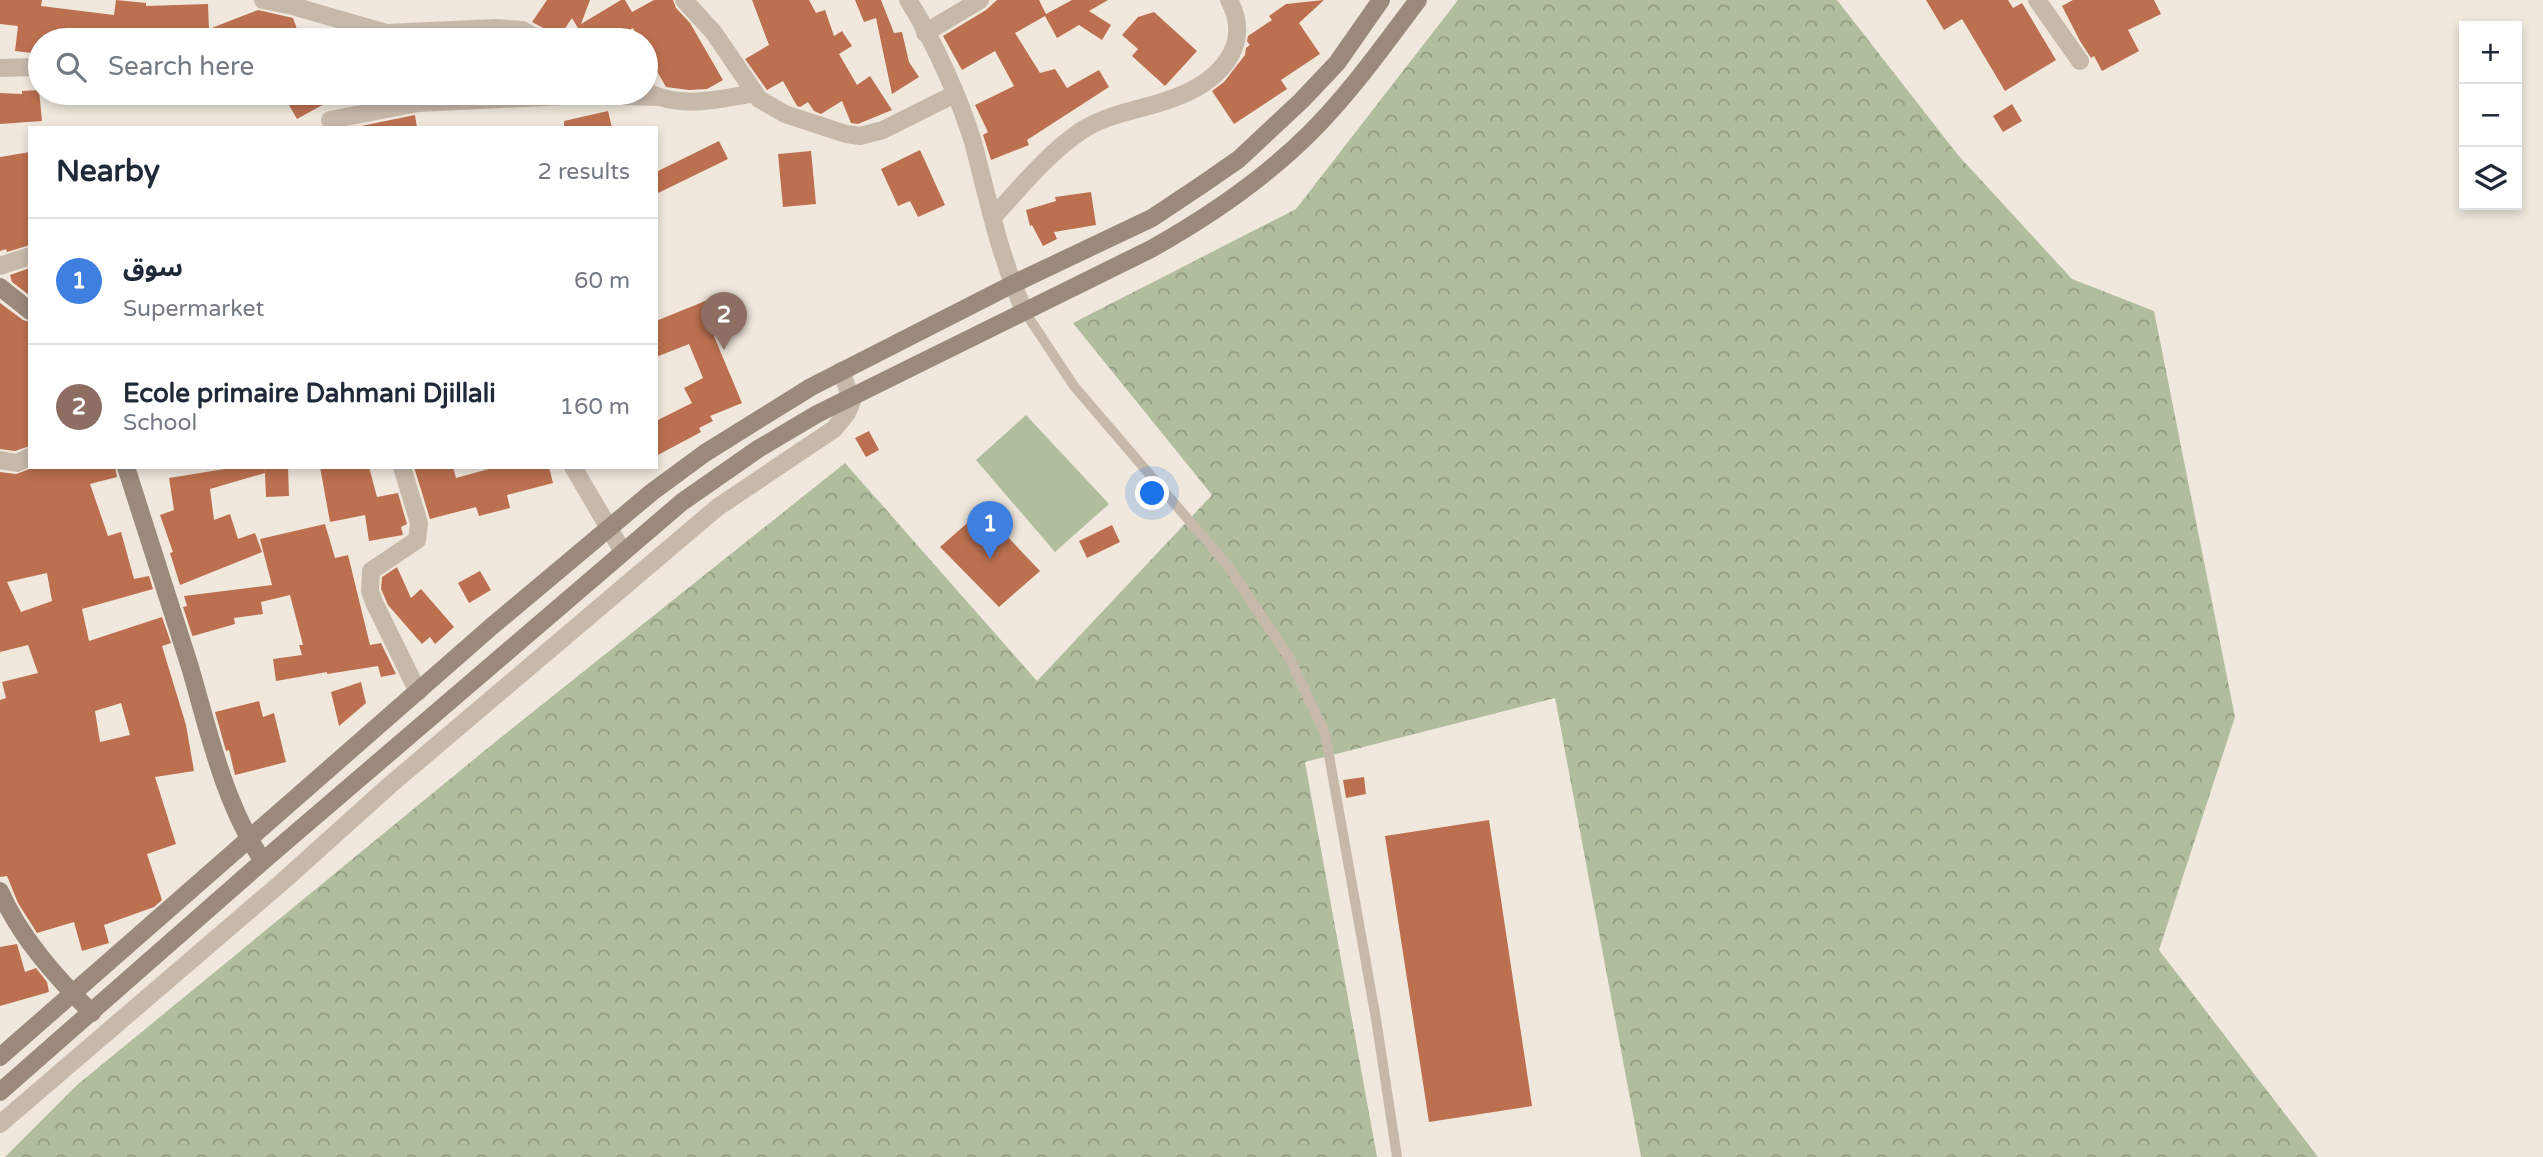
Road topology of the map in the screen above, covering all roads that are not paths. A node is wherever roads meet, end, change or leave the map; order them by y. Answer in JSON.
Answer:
{"nodes":[{"id":1,"x":263,"y":0,"type":"edge"},
{"id":2,"x":684,"y":0,"type":"edge"},
{"id":3,"x":908,"y":0,"type":"edge"},
{"id":4,"x":980,"y":0,"type":"edge"},
{"id":5,"x":1229,"y":0,"type":"edge"},
{"id":6,"x":1381,"y":0,"type":"edge"},
{"id":7,"x":1419,"y":0,"type":"edge"},
{"id":8,"x":2037,"y":0,"type":"edge"},
{"id":9,"x":356,"y":25,"type":"junction"},
{"id":10,"x":353,"y":28,"type":"edge"},
{"id":11,"x":367,"y":28,"type":"edge"},
{"id":12,"x":925,"y":33,"type":"junction"},
{"id":13,"x":2080,"y":61,"type":"dead end"},
{"id":14,"x":28,"y":67,"type":"edge"},
{"id":15,"x":0,"y":68,"type":"edge"},
{"id":16,"x":755,"y":93,"type":"junction"},
{"id":17,"x":955,"y":94,"type":"junction"},
{"id":18,"x":658,"y":97,"type":"edge"},
{"id":19,"x":408,"y":105,"type":"edge"},
{"id":20,"x":330,"y":120,"type":"dead end"},
{"id":21,"x":993,"y":217,"type":"junction"},
{"id":22,"x":28,"y":257,"type":"edge"},
{"id":23,"x":0,"y":266,"type":"edge"},
{"id":24,"x":1013,"y":284,"type":"junction"},
{"id":25,"x":0,"y":288,"type":"edge"},
{"id":26,"x":28,"y":309,"type":"edge"},
{"id":27,"x":1025,"y":312,"type":"junction"},
{"id":28,"x":841,"y":372,"type":"junction"},
{"id":29,"x":852,"y":397,"type":"junction"},
{"id":30,"x":28,"y":458,"type":"edge"},
{"id":31,"x":0,"y":460,"type":"edge"},
{"id":32,"x":127,"y":469,"type":"edge"},
{"id":33,"x":403,"y":469,"type":"edge"},
{"id":34,"x":574,"y":469,"type":"edge"},
{"id":35,"x":608,"y":528,"type":"junction"},
{"id":36,"x":623,"y":552,"type":"junction"},
{"id":37,"x":418,"y":692,"type":"junction"},
{"id":38,"x":248,"y":839,"type":"junction"},
{"id":39,"x":263,"y":861,"type":"junction"},
{"id":40,"x":281,"y":883,"type":"junction"},
{"id":41,"x":0,"y":891,"type":"edge"},
{"id":42,"x":72,"y":993,"type":"junction"},
{"id":43,"x":92,"y":1013,"type":"junction"},
{"id":44,"x":1,"y":1055,"type":"edge"},
{"id":45,"x":0,"y":1092,"type":"edge"},
{"id":46,"x":0,"y":1124,"type":"edge"},
{"id":47,"x":1397,"y":1157,"type":"edge"}],
"edges":[{"from":1,"to":9,"type":"street"},
{"from":2,"to":16,"type":"street"},
{"from":3,"to":12,"type":"street"},
{"from":4,"to":12,"type":"street"},
{"from":5,"to":21,"type":"street"},
{"from":6,"to":24,"type":"main road"},
{"from":7,"to":27,"type":"main road"},
{"from":8,"to":13,"type":"street"},
{"from":9,"to":10,"type":"street"},
{"from":9,"to":11,"type":"street"},
{"from":12,"to":17,"type":"street"},
{"from":14,"to":15,"type":"street"},
{"from":16,"to":17,"type":"street"},
{"from":16,"to":18,"type":"street"},
{"from":17,"to":21,"type":"street"},
{"from":19,"to":20,"type":"street"},
{"from":21,"to":24,"type":"street"},
{"from":22,"to":23,"type":"street"},
{"from":24,"to":27,"type":"street"},
{"from":24,"to":28,"type":"main road"},
{"from":25,"to":26,"type":"main road"},
{"from":27,"to":29,"type":"main road"},
{"from":27,"to":47,"type":"lane"},
{"from":28,"to":29,"type":"street"},
{"from":28,"to":35,"type":"main road"},
{"from":29,"to":36,"type":"main road"},
{"from":29,"to":40,"type":"street"},
{"from":30,"to":31,"type":"street"},
{"from":32,"to":38,"type":"main road"},
{"from":33,"to":37,"type":"street"},
{"from":34,"to":35,"type":"street"},
{"from":35,"to":36,"type":"street"},
{"from":35,"to":37,"type":"main road"},
{"from":36,"to":39,"type":"main road"},
{"from":37,"to":38,"type":"main road"},
{"from":38,"to":39,"type":"main road"},
{"from":38,"to":42,"type":"main road"},
{"from":39,"to":40,"type":"street"},
{"from":39,"to":43,"type":"main road"},
{"from":40,"to":46,"type":"street"},
{"from":41,"to":42,"type":"main road"},
{"from":42,"to":43,"type":"main road"},
{"from":42,"to":44,"type":"main road"},
{"from":43,"to":45,"type":"main road"}]}
